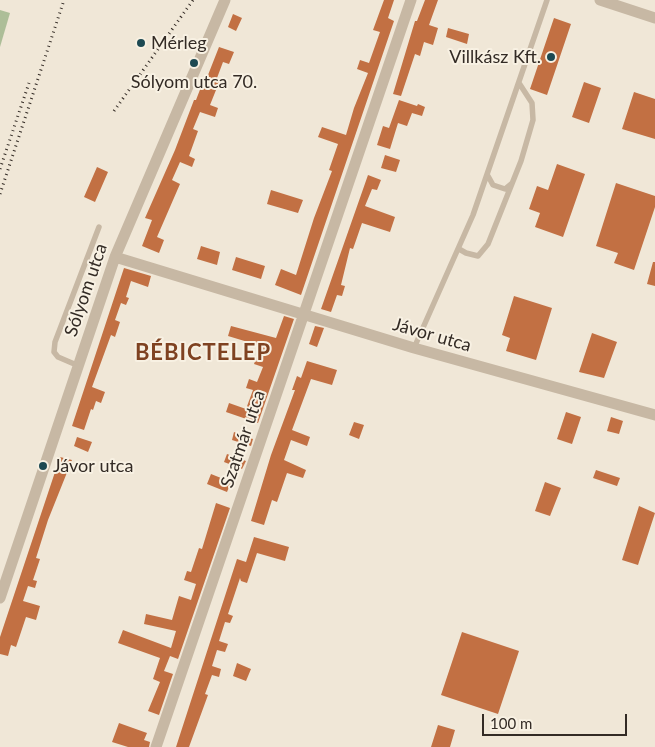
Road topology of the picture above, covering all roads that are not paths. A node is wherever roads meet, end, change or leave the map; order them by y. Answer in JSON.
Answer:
{"nodes":[{"id":1,"x":225,"y":0,"type":"edge"},
{"id":2,"x":411,"y":0,"type":"edge"},
{"id":3,"x":547,"y":0,"type":"edge"},
{"id":4,"x":600,"y":0,"type":"edge"},
{"id":5,"x":655,"y":18,"type":"edge"},
{"id":6,"x":520,"y":83,"type":"junction"},
{"id":7,"x":488,"y":176,"type":"junction"},
{"id":8,"x":513,"y":182,"type":"junction"},
{"id":9,"x":99,"y":227,"type":"dead end"},
{"id":10,"x":459,"y":249,"type":"junction"},
{"id":11,"x":115,"y":257,"type":"junction"},
{"id":12,"x":305,"y":314,"type":"junction"},
{"id":13,"x":414,"y":348,"type":"junction"},
{"id":14,"x":79,"y":366,"type":"junction"},
{"id":15,"x":655,"y":415,"type":"edge"},
{"id":16,"x":0,"y":598,"type":"edge"},
{"id":17,"x":156,"y":747,"type":"edge"}],
"edges":[{"from":1,"to":11,"type":"street","name":"Sólyom utca"},
{"from":2,"to":12,"type":"street","name":"Szatmár utca"},
{"from":3,"to":6,"type":"lane"},
{"from":4,"to":5,"type":"street"},
{"from":6,"to":7,"type":"lane"},
{"from":6,"to":8,"type":"lane"},
{"from":7,"to":8,"type":"lane"},
{"from":7,"to":10,"type":"lane"},
{"from":8,"to":10,"type":"lane"},
{"from":9,"to":14,"type":"lane"},
{"from":10,"to":13,"type":"lane"},
{"from":11,"to":12,"type":"street","name":"Jávor utca"},
{"from":11,"to":14,"type":"street","name":"Sólyom utca"},
{"from":12,"to":13,"type":"street","name":"Jávor utca"},
{"from":12,"to":17,"type":"street","name":"Szatmár utca"},
{"from":13,"to":15,"type":"street","name":"Jávor utca"},
{"from":14,"to":16,"type":"street","name":"Sólyom utca"}]}
